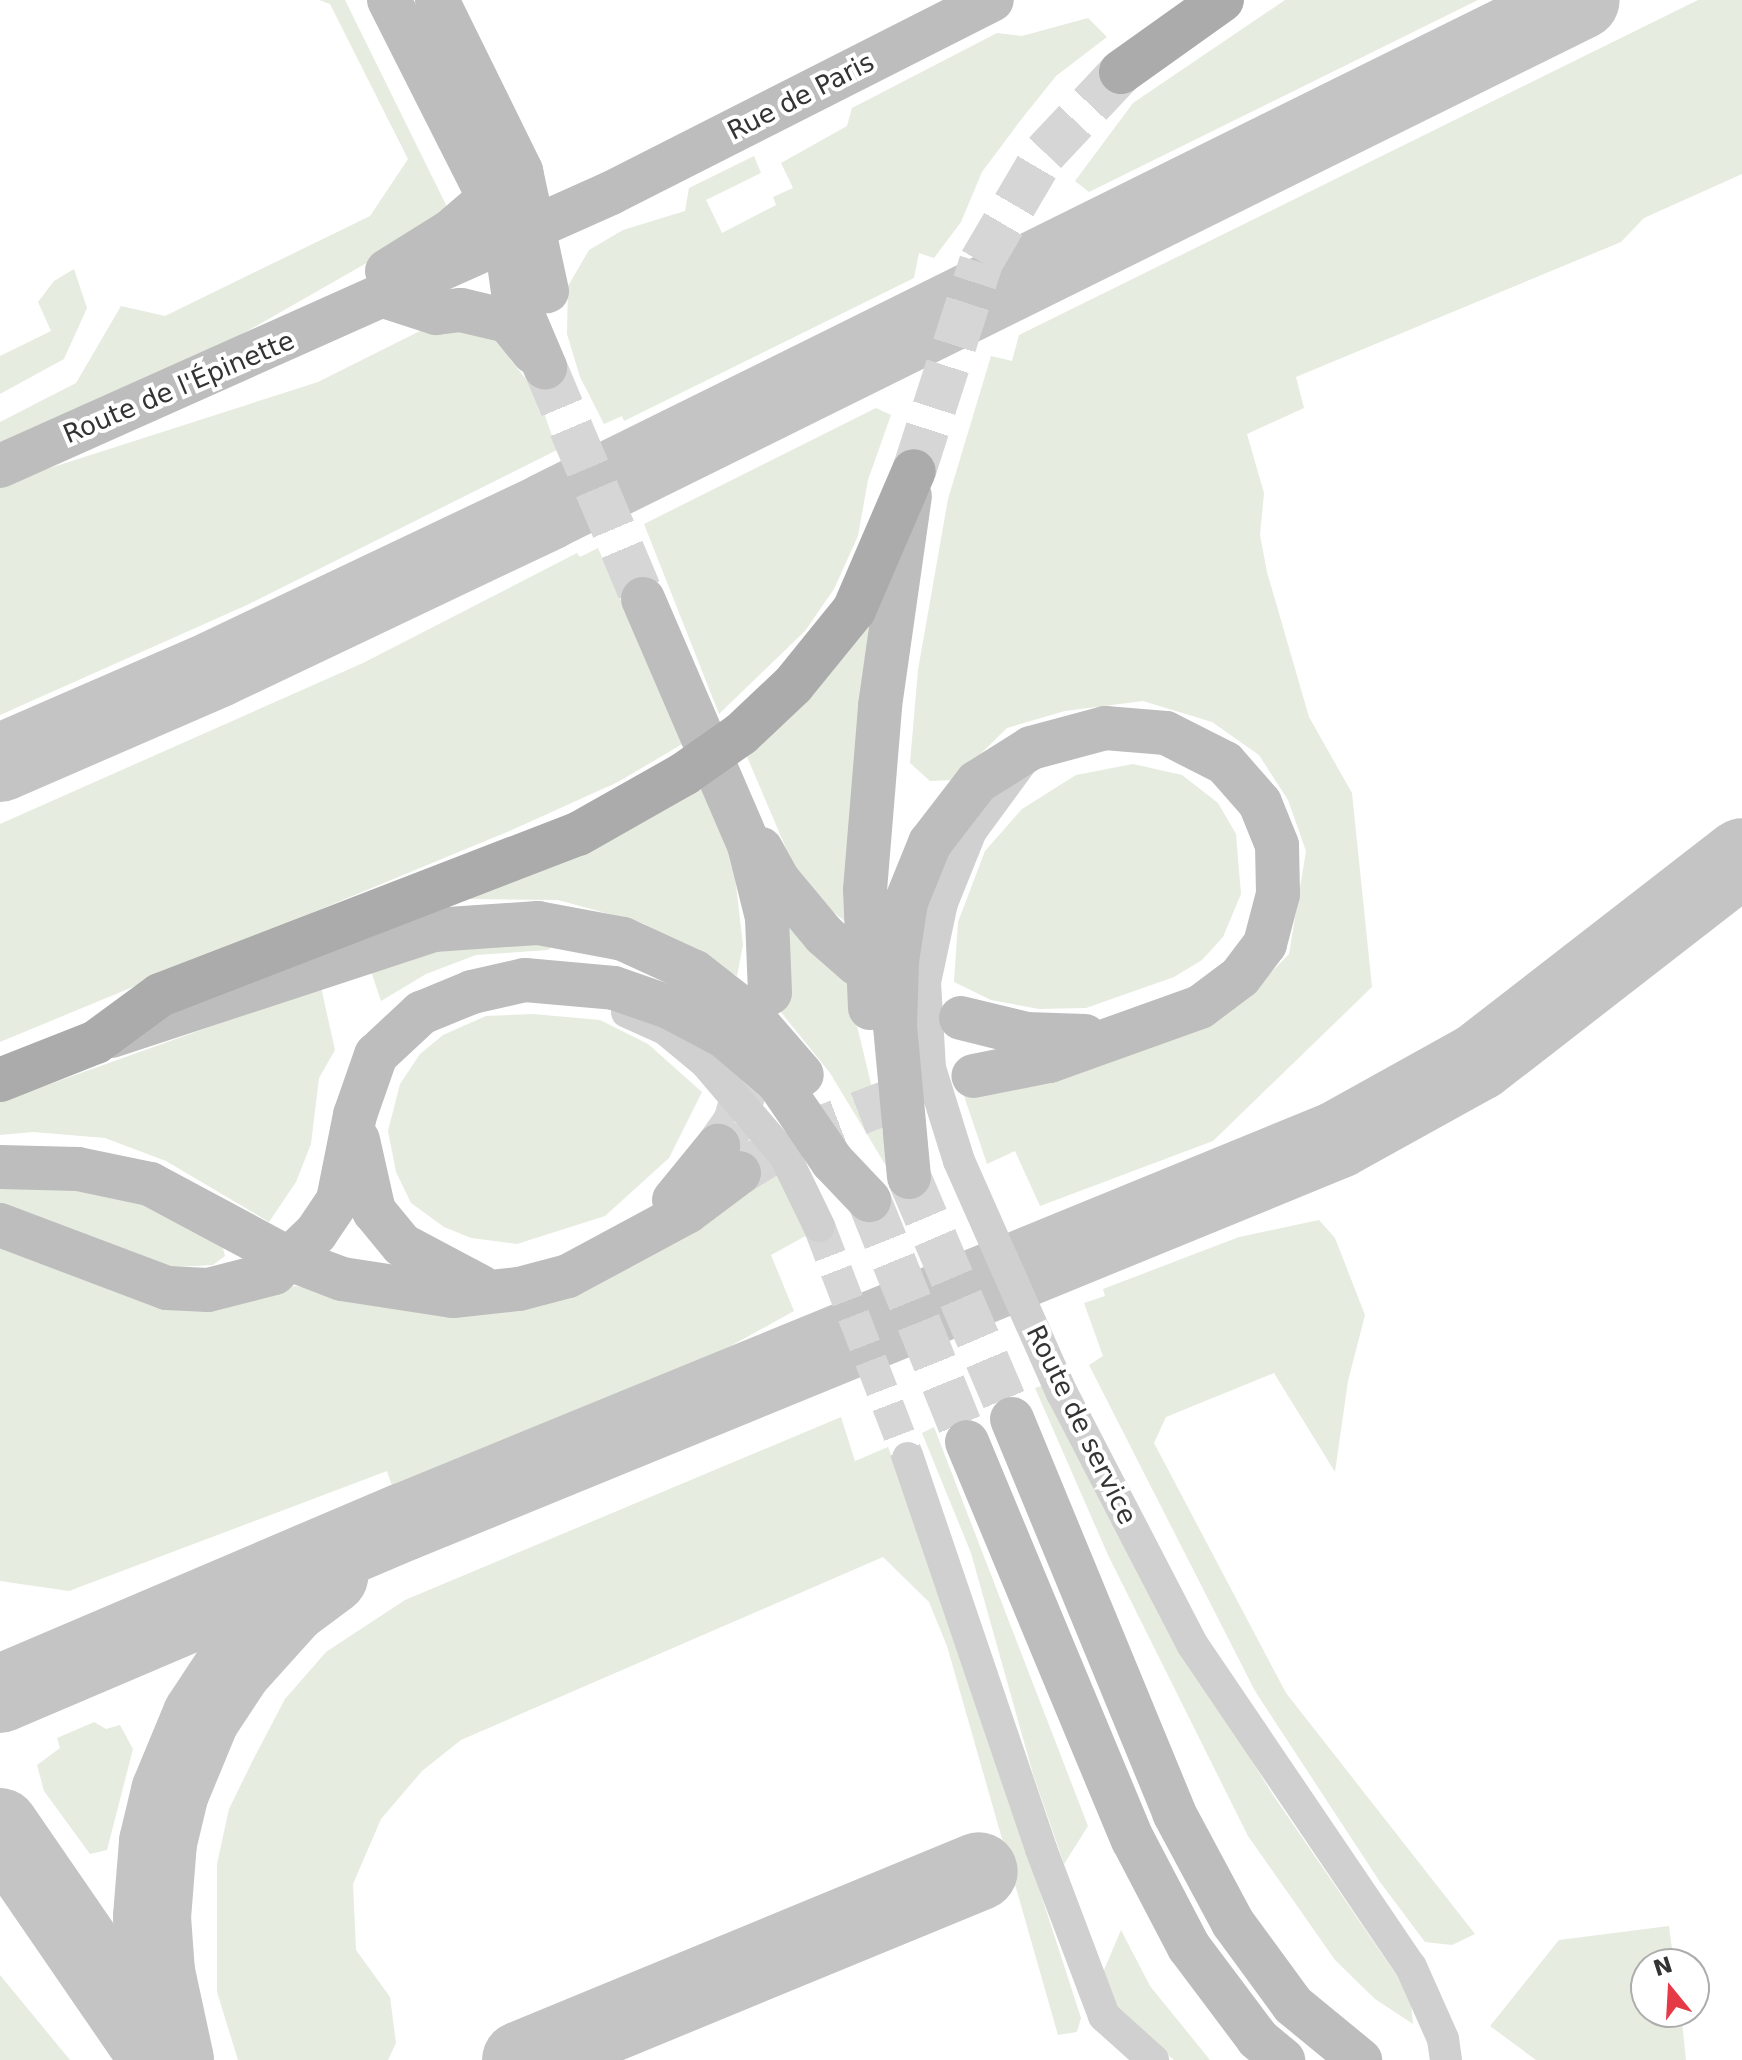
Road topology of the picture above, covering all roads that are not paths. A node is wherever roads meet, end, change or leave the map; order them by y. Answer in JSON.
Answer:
{"nodes":[{"id":1,"x":389,"y":0,"type":"edge"},
{"id":2,"x":437,"y":0,"type":"edge"},
{"id":3,"x":992,"y":0,"type":"edge"},
{"id":4,"x":1222,"y":0,"type":"edge"},
{"id":5,"x":1121,"y":72,"type":"tunnel mouth"},
{"id":6,"x":505,"y":184,"type":"junction"},
{"id":7,"x":611,"y":193,"type":"junction"},
{"id":8,"x":520,"y":235,"type":"junction"},
{"id":9,"x":547,"y":291,"type":"junction"},
{"id":10,"x":373,"y":303,"type":"junction"},
{"id":11,"x":545,"y":367,"type":"junction"},
{"id":12,"x":0,"y":466,"type":"edge"},
{"id":13,"x":643,"y":599,"type":"tunnel mouth"},
{"id":14,"x":1031,"y":748,"type":"junction"},
{"id":15,"x":727,"y":788,"type":"junction"},
{"id":16,"x":857,"y":964,"type":"dead end"},
{"id":17,"x":525,"y":980,"type":"junction"},
{"id":18,"x":770,"y":993,"type":"tunnel mouth"},
{"id":19,"x":961,"y":1018,"type":"dead end"},
{"id":20,"x":1147,"y":1026,"type":"junction"},
{"id":21,"x":96,"y":1042,"type":"junction"},
{"id":22,"x":973,"y":1076,"type":"tunnel mouth"},
{"id":23,"x":0,"y":1080,"type":"edge"},
{"id":24,"x":355,"y":1115,"type":"junction"},
{"id":25,"x":728,"y":1160,"type":"tunnel mouth"},
{"id":26,"x":0,"y":1167,"type":"edge"},
{"id":27,"x":0,"y":1225,"type":"edge"},
{"id":28,"x":819,"y":1226,"type":"tunnel mouth"},
{"id":29,"x":292,"y":1260,"type":"junction"},
{"id":30,"x":519,"y":1289,"type":"junction"},
{"id":31,"x":1012,"y":1419,"type":"tunnel mouth"},
{"id":32,"x":967,"y":1442,"type":"tunnel mouth"},
{"id":33,"x":908,"y":1458,"type":"tunnel mouth"},
{"id":34,"x":1153,"y":2060,"type":"edge"},
{"id":35,"x":1283,"y":2060,"type":"edge"},
{"id":36,"x":1360,"y":2060,"type":"edge"},
{"id":37,"x":1446,"y":2060,"type":"edge"}],
"edges":[{"from":1,"to":6,"type":"main road"},
{"from":2,"to":6,"type":"main road"},
{"from":3,"to":7,"type":"main road","name":"Rue de Paris"},
{"from":4,"to":5,"type":"main road"},
{"from":6,"to":8,"type":"main road"},
{"from":6,"to":10,"type":"main road"},
{"from":7,"to":8,"type":"main road","name":"Rue de Paris"},
{"from":7,"to":9,"type":"main road","name":"Rue de Paris"},
{"from":8,"to":9,"type":"main road","name":"Rue de Paris"},
{"from":8,"to":10,"type":"main road","name":"Route de l'Épinette"},
{"from":8,"to":11,"type":"main road"},
{"from":9,"to":11,"type":"main road","name":"Rue de Paris"},
{"from":10,"to":11,"type":"main road"},
{"from":10,"to":12,"type":"main road","name":"Route de l'Épinette"},
{"from":13,"to":15,"type":"main road"},
{"from":14,"to":20,"type":"main road"},
{"from":14,"to":21,"type":"main road","bridge":true},
{"from":14,"to":37,"type":"street","name":"Route de service"},
{"from":15,"to":16,"type":"main road"},
{"from":15,"to":18,"type":"main road"},
{"from":17,"to":21,"type":"main road"},
{"from":17,"to":24,"type":"main road"},
{"from":17,"to":28,"type":"street"},
{"from":19,"to":20,"type":"main road"},
{"from":20,"to":22,"type":"main road"},
{"from":21,"to":23,"type":"main road"},
{"from":24,"to":29,"type":"main road"},
{"from":24,"to":30,"type":"main road"},
{"from":25,"to":30,"type":"main road"},
{"from":26,"to":29,"type":"main road"},
{"from":27,"to":29,"type":"main road"},
{"from":29,"to":30,"type":"main road"},
{"from":31,"to":36,"type":"main road"},
{"from":32,"to":35,"type":"main road"},
{"from":33,"to":34,"type":"street"}]}
